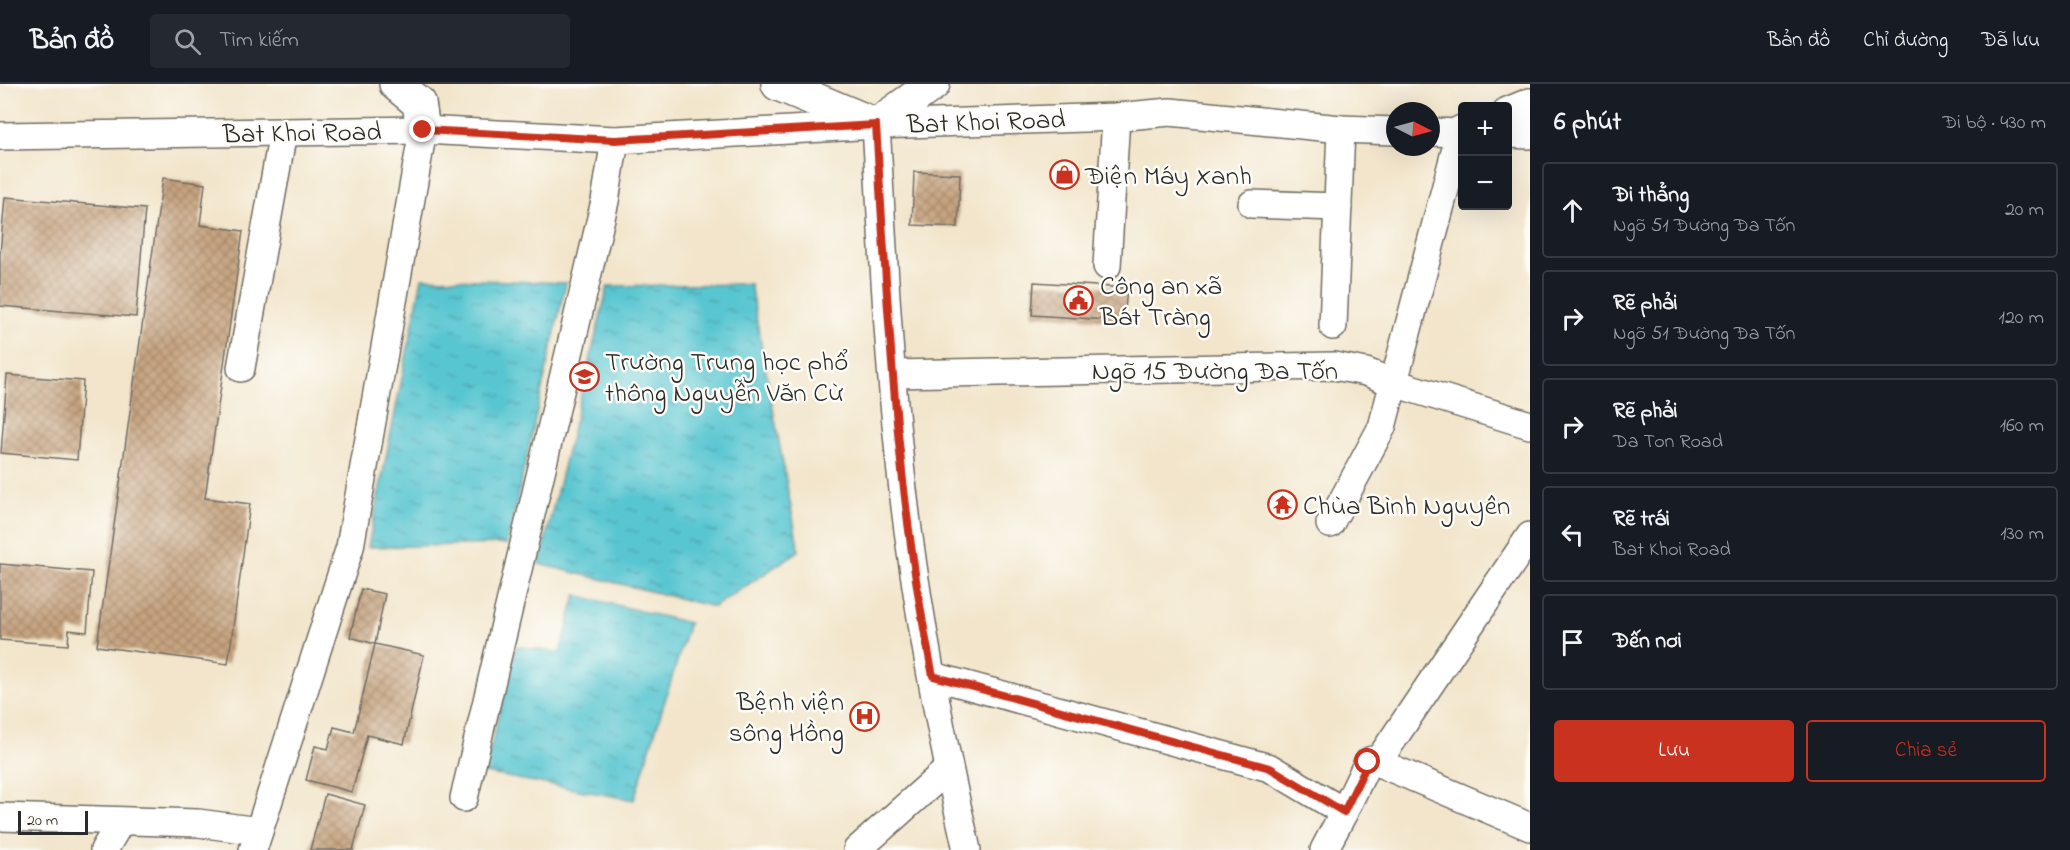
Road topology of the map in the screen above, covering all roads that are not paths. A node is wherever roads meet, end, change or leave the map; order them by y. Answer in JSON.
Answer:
{"nodes":[{"id":1,"x":396,"y":84,"type":"edge"},
{"id":2,"x":778,"y":84,"type":"edge"},
{"id":3,"x":933,"y":84,"type":"edge"},
{"id":4,"x":1530,"y":105,"type":"edge"},
{"id":5,"x":1512,"y":112,"type":"edge"},
{"id":6,"x":1116,"y":117,"type":"junction"},
{"id":7,"x":876,"y":125,"type":"junction"},
{"id":8,"x":1341,"y":129,"type":"junction"},
{"id":9,"x":423,"y":130,"type":"junction"},
{"id":10,"x":1386,"y":131,"type":"edge"},
{"id":11,"x":283,"y":132,"type":"junction"},
{"id":12,"x":1454,"y":133,"type":"edge"},
{"id":13,"x":1512,"y":134,"type":"edge"},
{"id":14,"x":1530,"y":135,"type":"edge"},
{"id":15,"x":0,"y":136,"type":"edge"},
{"id":16,"x":615,"y":140,"type":"junction"},
{"id":17,"x":1252,"y":204,"type":"dead end"},
{"id":18,"x":1338,"y":207,"type":"junction"},
{"id":19,"x":1107,"y":266,"type":"dead end"},
{"id":20,"x":1333,"y":326,"type":"dead end"},
{"id":21,"x":241,"y":368,"type":"dead end"},
{"id":22,"x":892,"y":374,"type":"junction"},
{"id":23,"x":1394,"y":383,"type":"junction"},
{"id":24,"x":1530,"y":425,"type":"edge"},
{"id":25,"x":1330,"y":524,"type":"dead end"},
{"id":26,"x":1530,"y":536,"type":"edge"},
{"id":27,"x":933,"y":676,"type":"junction"},
{"id":28,"x":1379,"y":760,"type":"junction"},
{"id":29,"x":948,"y":769,"type":"junction"},
{"id":30,"x":464,"y":798,"type":"dead end"},
{"id":31,"x":1344,"y":812,"type":"junction"},
{"id":32,"x":0,"y":817,"type":"edge"},
{"id":33,"x":121,"y":821,"type":"junction"},
{"id":34,"x":1530,"y":827,"type":"edge"},
{"id":35,"x":256,"y":840,"type":"edge"},
{"id":36,"x":104,"y":850,"type":"edge"},
{"id":37,"x":857,"y":850,"type":"edge"},
{"id":38,"x":967,"y":850,"type":"edge"},
{"id":39,"x":1324,"y":850,"type":"edge"}],
"edges":[{"from":1,"to":9,"type":"main road"},
{"from":2,"to":7,"type":"main road"},
{"from":3,"to":7,"type":"main road"},
{"from":4,"to":5,"type":"main road"},
{"from":6,"to":7,"type":"street","name":"Bat Khoi Road"},
{"from":6,"to":8,"type":"street","name":"Bat Khoi Road"},
{"from":6,"to":19,"type":"street"},
{"from":7,"to":16,"type":"street","name":"Bat Khoi Road"},
{"from":7,"to":22,"type":"street"},
{"from":8,"to":10,"type":"street","name":"Bat Khoi Road"},
{"from":8,"to":18,"type":"street"},
{"from":9,"to":11,"type":"street","name":"Bat Khoi Road"},
{"from":9,"to":16,"type":"street","name":"Bat Khoi Road"},
{"from":9,"to":35,"type":"street"},
{"from":11,"to":15,"type":"street","name":"Bat Khoi Road"},
{"from":11,"to":21,"type":"street"},
{"from":12,"to":23,"type":"street"},
{"from":13,"to":14,"type":"street"},
{"from":16,"to":30,"type":"street"},
{"from":17,"to":18,"type":"street"},
{"from":18,"to":20,"type":"street"},
{"from":22,"to":23,"type":"street","name":"Ngõ 15 Đường Đa Tốn"},
{"from":22,"to":27,"type":"street"},
{"from":23,"to":24,"type":"street","name":"Ngõ 15 Đường Đa Tốn"},
{"from":23,"to":25,"type":"street"},
{"from":26,"to":28,"type":"street"},
{"from":27,"to":29,"type":"street"},
{"from":27,"to":31,"type":"street"},
{"from":28,"to":31,"type":"street"},
{"from":28,"to":34,"type":"street"},
{"from":29,"to":37,"type":"street"},
{"from":29,"to":38,"type":"street"},
{"from":31,"to":39,"type":"street"},
{"from":32,"to":33,"type":"street"},
{"from":33,"to":35,"type":"street"},
{"from":33,"to":36,"type":"street"}]}
